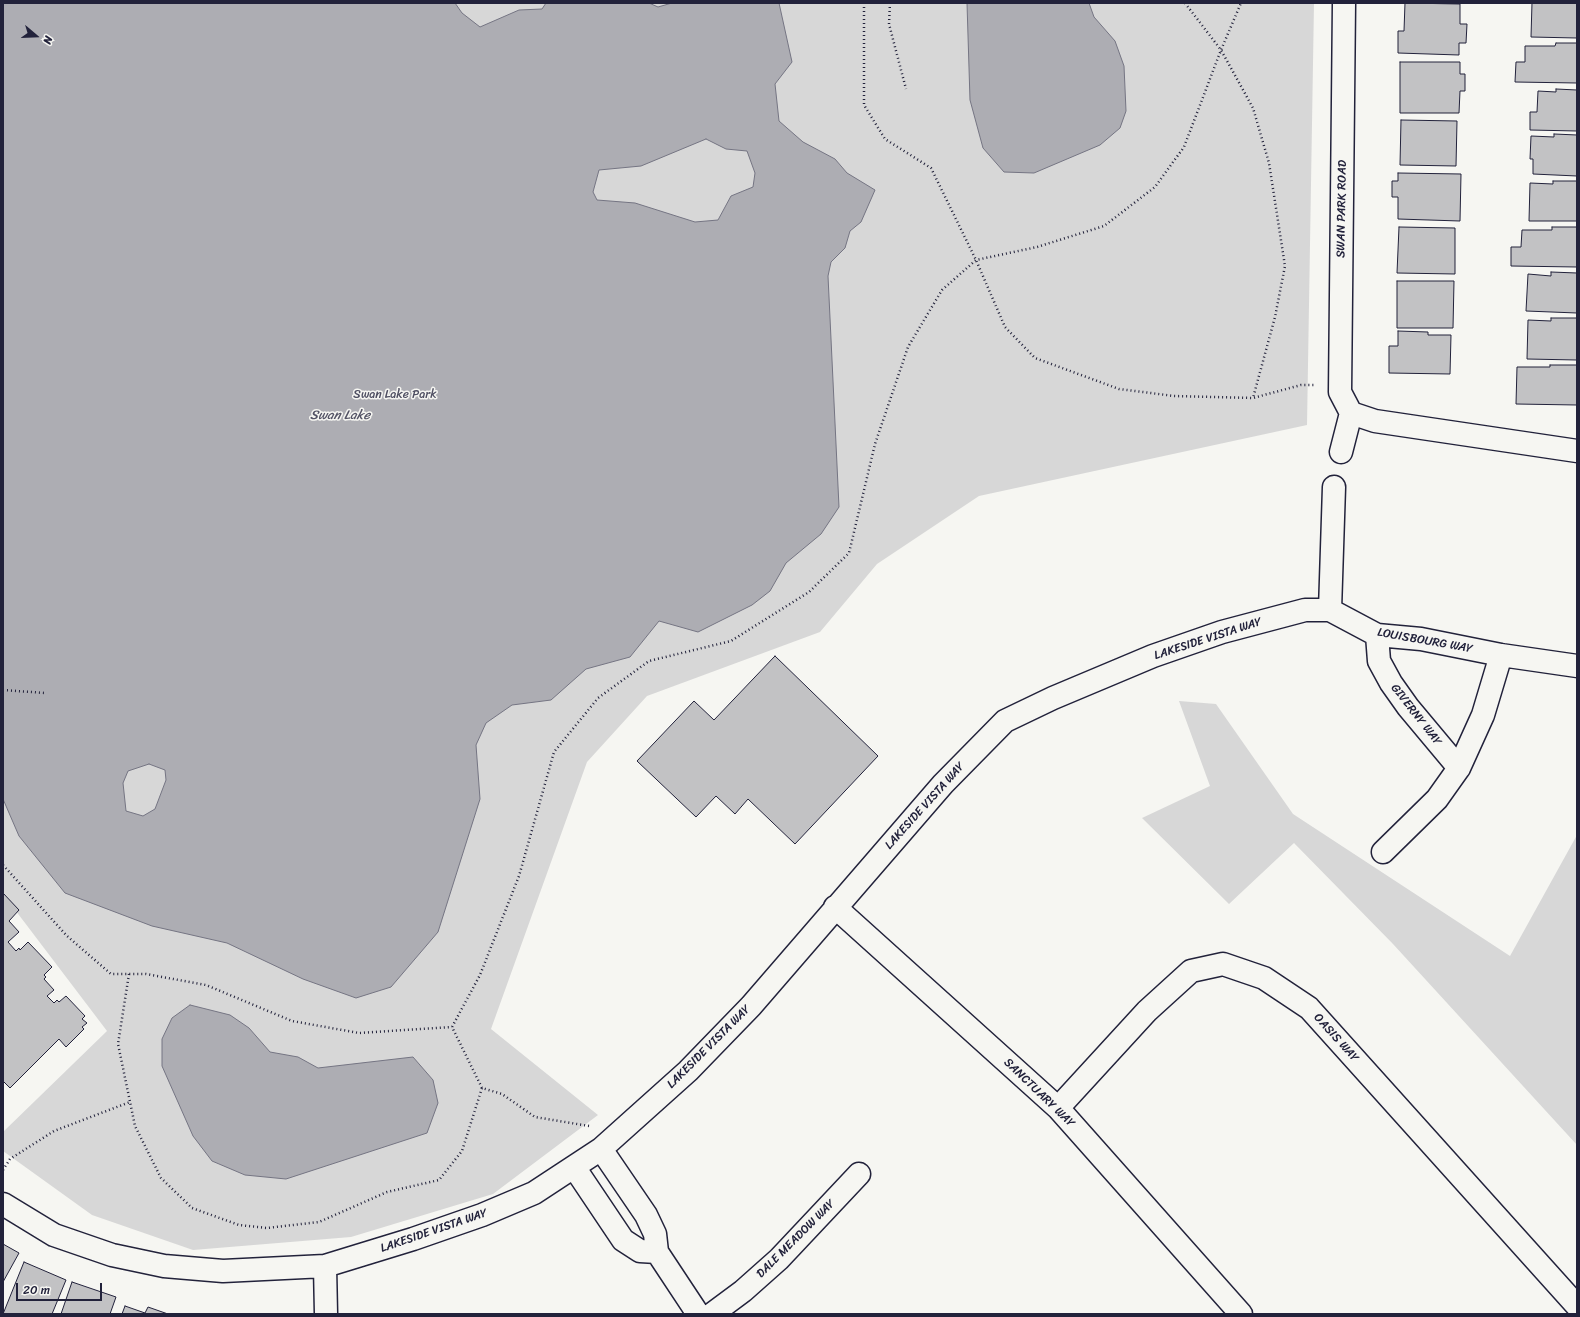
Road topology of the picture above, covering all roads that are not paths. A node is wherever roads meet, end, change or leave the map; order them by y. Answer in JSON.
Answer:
{"nodes":[{"id":1,"x":1344,"y":3,"type":"edge"},
{"id":2,"x":1351,"y":413,"type":"junction"},
{"id":3,"x":1577,"y":451,"type":"edge"},
{"id":4,"x":1341,"y":452,"type":"dead end"},
{"id":5,"x":1334,"y":487,"type":"dead end"},
{"id":6,"x":1330,"y":610,"type":"junction"},
{"id":7,"x":1377,"y":635,"type":"junction"},
{"id":8,"x":1501,"y":656,"type":"junction"},
{"id":9,"x":1577,"y":666,"type":"edge"},
{"id":10,"x":1459,"y":768,"type":"junction"},
{"id":11,"x":1383,"y":852,"type":"dead end"},
{"id":12,"x":835,"y":907,"type":"junction"},
{"id":13,"x":1058,"y":1108,"type":"junction"},
{"id":14,"x":601,"y":1149,"type":"junction"},
{"id":15,"x":574,"y":1167,"type":"junction"},
{"id":16,"x":859,"y":1174,"type":"dead end"},
{"id":17,"x":3,"y":1204,"type":"edge"},
{"id":18,"x":657,"y":1252,"type":"junction"},
{"id":19,"x":325,"y":1266,"type":"junction"},
{"id":20,"x":1577,"y":1306,"type":"edge"},
{"id":21,"x":326,"y":1314,"type":"edge"},
{"id":22,"x":698,"y":1314,"type":"edge"},
{"id":23,"x":712,"y":1314,"type":"edge"},
{"id":24,"x":1241,"y":1314,"type":"edge"}],
"edges":[{"from":1,"to":2,"type":"street","name":"SWAN PARK ROAD"},
{"from":2,"to":3,"type":"street"},
{"from":2,"to":4,"type":"street"},
{"from":5,"to":6,"type":"street"},
{"from":6,"to":7,"type":"street","name":"LOUISBOURG WAY"},
{"from":6,"to":12,"type":"street","name":"LAKESIDE VISTA WAY"},
{"from":7,"to":8,"type":"street","name":"LOUISBOURG WAY"},
{"from":7,"to":10,"type":"street","name":"GIVERNY WAY"},
{"from":8,"to":9,"type":"street","name":"LOUISBOURG WAY"},
{"from":8,"to":10,"type":"street"},
{"from":10,"to":11,"type":"street"},
{"from":12,"to":13,"type":"street","name":"SANCTUARY WAY"},
{"from":12,"to":14,"type":"street","name":"LAKESIDE VISTA WAY"},
{"from":13,"to":20,"type":"street","name":"OASIS WAY"},
{"from":13,"to":24,"type":"street","name":"SANCTUARY WAY"},
{"from":14,"to":15,"type":"street","name":"LAKESIDE VISTA WAY"},
{"from":14,"to":18,"type":"street"},
{"from":15,"to":18,"type":"street"},
{"from":15,"to":19,"type":"street","name":"LAKESIDE VISTA WAY"},
{"from":16,"to":23,"type":"street","name":"DALE MEADOW WAY"},
{"from":17,"to":19,"type":"street","name":"LAKESIDE VISTA WAY"},
{"from":18,"to":22,"type":"street"},
{"from":19,"to":21,"type":"street"}]}
